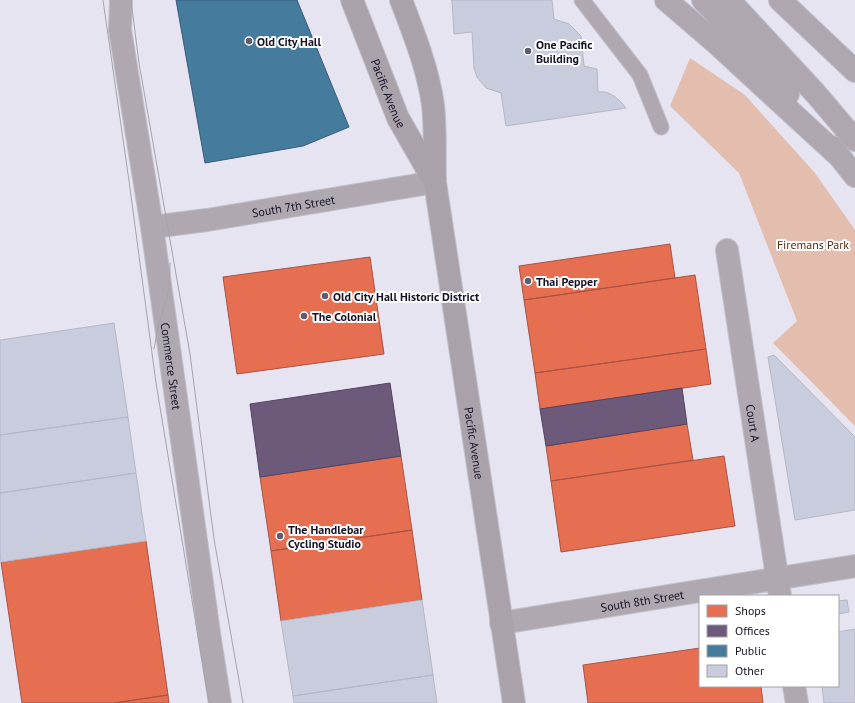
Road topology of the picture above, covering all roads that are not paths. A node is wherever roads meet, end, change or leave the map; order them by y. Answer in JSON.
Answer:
{"nodes":[{"id":1,"x":105,"y":0,"type":"edge"},
{"id":2,"x":121,"y":0,"type":"edge"},
{"id":3,"x":352,"y":0,"type":"edge"},
{"id":4,"x":401,"y":0,"type":"edge"},
{"id":5,"x":582,"y":0,"type":"edge"},
{"id":6,"x":666,"y":0,"type":"edge"},
{"id":7,"x":703,"y":0,"type":"edge"},
{"id":8,"x":729,"y":0,"type":"edge"},
{"id":9,"x":780,"y":0,"type":"edge"},
{"id":10,"x":120,"y":30,"type":"junction"},
{"id":11,"x":855,"y":71,"type":"edge"},
{"id":12,"x":660,"y":127,"type":"dead end"},
{"id":13,"x":855,"y":140,"type":"edge"},
{"id":14,"x":841,"y":158,"type":"junction"},
{"id":15,"x":855,"y":176,"type":"edge"},
{"id":16,"x":434,"y":182,"type":"junction"},
{"id":17,"x":152,"y":227,"type":"junction"},
{"id":18,"x":727,"y":250,"type":"dead end"},
{"id":19,"x":855,"y":566,"type":"edge"},
{"id":20,"x":779,"y":587,"type":"edge"},
{"id":21,"x":717,"y":595,"type":"edge"},
{"id":22,"x":699,"y":597,"type":"edge"},
{"id":23,"x":501,"y":623,"type":"junction"},
{"id":24,"x":794,"y":687,"type":"edge"},
{"id":25,"x":220,"y":703,"type":"edge"},
{"id":26,"x":514,"y":703,"type":"edge"},
{"id":27,"x":797,"y":703,"type":"edge"}],
"edges":[{"from":1,"to":10,"type":"main road","name":"Commerce Street"},
{"from":2,"to":10,"type":"main road","name":"Commerce Street"},
{"from":3,"to":16,"type":"main road","name":"Pacific Avenue"},
{"from":4,"to":16,"type":"main road","name":"Pacific Avenue"},
{"from":5,"to":12,"type":"lane"},
{"from":6,"to":14,"type":"highway"},
{"from":7,"to":14,"type":"highway"},
{"from":8,"to":13,"type":"highway"},
{"from":9,"to":11,"type":"highway"},
{"from":10,"to":17,"type":"main road","name":"Commerce Street"},
{"from":14,"to":15,"type":"highway"},
{"from":16,"to":17,"type":"main road","name":"South 7th Street"},
{"from":16,"to":23,"type":"main road","name":"Pacific Avenue"},
{"from":17,"to":25,"type":"main road","name":"Commerce Street"},
{"from":18,"to":20,"type":"street","name":"Court A"},
{"from":19,"to":20,"type":"main road","name":"South 8th Street"},
{"from":20,"to":21,"type":"main road","name":"South 8th Street"},
{"from":22,"to":23,"type":"main road","name":"South 8th Street"},
{"from":23,"to":26,"type":"main road","name":"Pacific Avenue"},
{"from":24,"to":27,"type":"street"}]}
